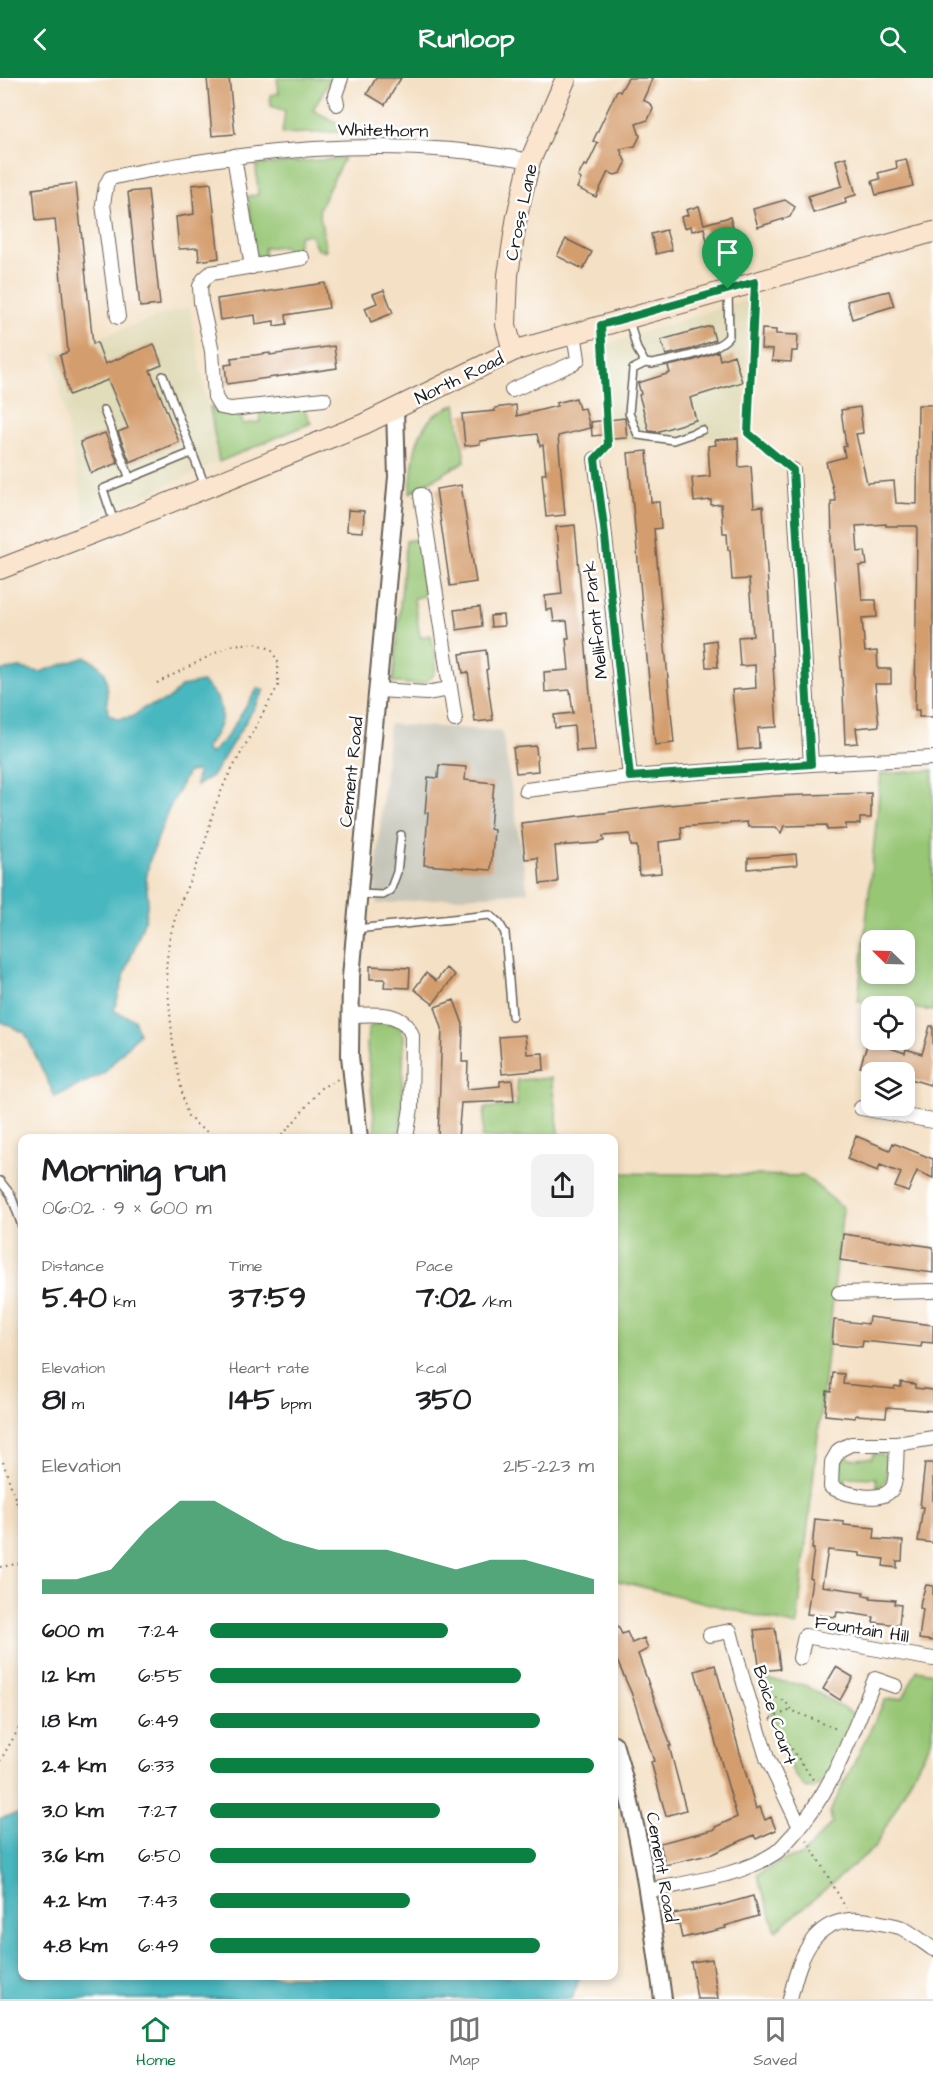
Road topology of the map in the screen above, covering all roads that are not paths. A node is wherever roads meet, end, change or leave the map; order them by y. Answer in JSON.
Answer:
{"nodes":[{"id":1,"x":341,"y":78,"type":"edge"},
{"id":2,"x":566,"y":78,"type":"edge"},
{"id":3,"x":337,"y":104,"type":"dead end"},
{"id":4,"x":234,"y":156,"type":"junction"},
{"id":5,"x":530,"y":161,"type":"junction"},
{"id":6,"x":933,"y":232,"type":"edge"},
{"id":7,"x":303,"y":258,"type":"dead end"},
{"id":8,"x":252,"y":267,"type":"junction"},
{"id":9,"x":728,"y":289,"type":"junction"},
{"id":10,"x":118,"y":317,"type":"dead end"},
{"id":11,"x":628,"y":317,"type":"junction"},
{"id":12,"x":574,"y":333,"type":"junction"},
{"id":13,"x":513,"y":351,"type":"junction"},
{"id":14,"x":645,"y":363,"type":"junction"},
{"id":15,"x":163,"y":376,"type":"dead end"},
{"id":16,"x":512,"y":390,"type":"dead end"},
{"id":17,"x":324,"y":399,"type":"dead end"},
{"id":18,"x":395,"y":409,"type":"junction"},
{"id":19,"x":104,"y":410,"type":"dead end"},
{"id":20,"x":702,"y":430,"type":"dead end"},
{"id":21,"x":191,"y":453,"type":"junction"},
{"id":22,"x":595,"y":459,"type":"road end"},
{"id":23,"x":793,"y":470,"type":"road end"},
{"id":24,"x":130,"y":479,"type":"junction"},
{"id":25,"x":206,"y":487,"type":"junction"},
{"id":26,"x":421,"y":495,"type":"dead end"},
{"id":27,"x":114,"y":525,"type":"junction"},
{"id":28,"x":0,"y":569,"type":"edge"},
{"id":29,"x":450,"y":689,"type":"junction"},
{"id":30,"x":378,"y":690,"type":"junction"},
{"id":31,"x":455,"y":720,"type":"dead end"},
{"id":32,"x":933,"y":758,"type":"edge"},
{"id":33,"x":811,"y":764,"type":"junction"},
{"id":34,"x":630,"y":777,"type":"junction"},
{"id":35,"x":526,"y":790,"type":"dead end"},
{"id":36,"x":401,"y":835,"type":"dead end"},
{"id":37,"x":358,"y":894,"type":"junction"},
{"id":38,"x":356,"y":929,"type":"junction"},
{"id":39,"x":350,"y":1015,"type":"junction"},
{"id":40,"x":512,"y":1016,"type":"dead end"},
{"id":41,"x":905,"y":1116,"type":"edge"},
{"id":42,"x":933,"y":1121,"type":"edge"},
{"id":43,"x":359,"y":1134,"type":"edge"},
{"id":44,"x":407,"y":1134,"type":"edge"},
{"id":45,"x":0,"y":1181,"type":"edge"},
{"id":46,"x":18,"y":1215,"type":"edge"},
{"id":47,"x":933,"y":1291,"type":"edge"},
{"id":48,"x":839,"y":1293,"type":"dead end"},
{"id":49,"x":933,"y":1438,"type":"edge"},
{"id":50,"x":897,"y":1444,"type":"junction"},
{"id":51,"x":711,"y":1635,"type":"dead end"},
{"id":52,"x":800,"y":1658,"type":"dead end"},
{"id":53,"x":933,"y":1659,"type":"edge"},
{"id":54,"x":895,"y":1686,"type":"dead end"},
{"id":55,"x":618,"y":1757,"type":"edge"},
{"id":56,"x":800,"y":1827,"type":"junction"},
{"id":57,"x":647,"y":1891,"type":"junction"},
{"id":58,"x":933,"y":1949,"type":"edge"},
{"id":59,"x":663,"y":1999,"type":"edge"},
{"id":60,"x":790,"y":1999,"type":"edge"}],
"edges":[{"from":1,"to":3,"type":"street"},
{"from":2,"to":5,"type":"main road","name":"Cross Lane"},
{"from":4,"to":5,"type":"street","name":"Whitethorn"},
{"from":4,"to":8,"type":"street"},
{"from":4,"to":10,"type":"street","name":"Whitethorn"},
{"from":5,"to":13,"type":"main road","name":"Cross Lane"},
{"from":6,"to":9,"type":"main road","name":"North Road"},
{"from":7,"to":8,"type":"street"},
{"from":8,"to":17,"type":"street"},
{"from":9,"to":11,"type":"main road","name":"North Road"},
{"from":9,"to":14,"type":"lane"},
{"from":11,"to":12,"type":"main road","name":"North Road"},
{"from":11,"to":14,"type":"lane"},
{"from":12,"to":13,"type":"main road","name":"North Road"},
{"from":12,"to":16,"type":"street"},
{"from":13,"to":18,"type":"main road","name":"North Road"},
{"from":14,"to":20,"type":"lane"},
{"from":15,"to":21,"type":"lane"},
{"from":18,"to":25,"type":"main road","name":"North Road"},
{"from":18,"to":30,"type":"street","name":"Cement Road"},
{"from":19,"to":24,"type":"lane"},
{"from":21,"to":24,"type":"lane"},
{"from":21,"to":25,"type":"lane"},
{"from":22,"to":34,"type":"street","name":"Mellifont Park"},
{"from":23,"to":33,"type":"street"},
{"from":24,"to":27,"type":"lane"},
{"from":25,"to":27,"type":"main road","name":"North Road"},
{"from":26,"to":29,"type":"street"},
{"from":27,"to":28,"type":"main road","name":"North Road"},
{"from":29,"to":30,"type":"street"},
{"from":29,"to":31,"type":"street"},
{"from":30,"to":37,"type":"street","name":"Cement Road"},
{"from":32,"to":33,"type":"street"},
{"from":33,"to":34,"type":"street"},
{"from":34,"to":35,"type":"street"},
{"from":36,"to":37,"type":"lane"},
{"from":37,"to":38,"type":"street","name":"Cement Road"},
{"from":38,"to":39,"type":"street","name":"Cement Road"},
{"from":38,"to":40,"type":"lane"},
{"from":39,"to":43,"type":"street","name":"Cement Road"},
{"from":39,"to":44,"type":"street"},
{"from":41,"to":42,"type":"street"},
{"from":45,"to":46,"type":"lane"},
{"from":47,"to":48,"type":"street"},
{"from":49,"to":50,"type":"street"},
{"from":50,"to":50,"type":"street"},
{"from":51,"to":56,"type":"street","name":"Boice Court"},
{"from":52,"to":53,"type":"street","name":"Fountain Hill"},
{"from":54,"to":56,"type":"street"},
{"from":55,"to":57,"type":"street","name":"Cement Road"},
{"from":56,"to":57,"type":"street"},
{"from":57,"to":59,"type":"street","name":"Cement Road"},
{"from":58,"to":60,"type":"street"}]}
